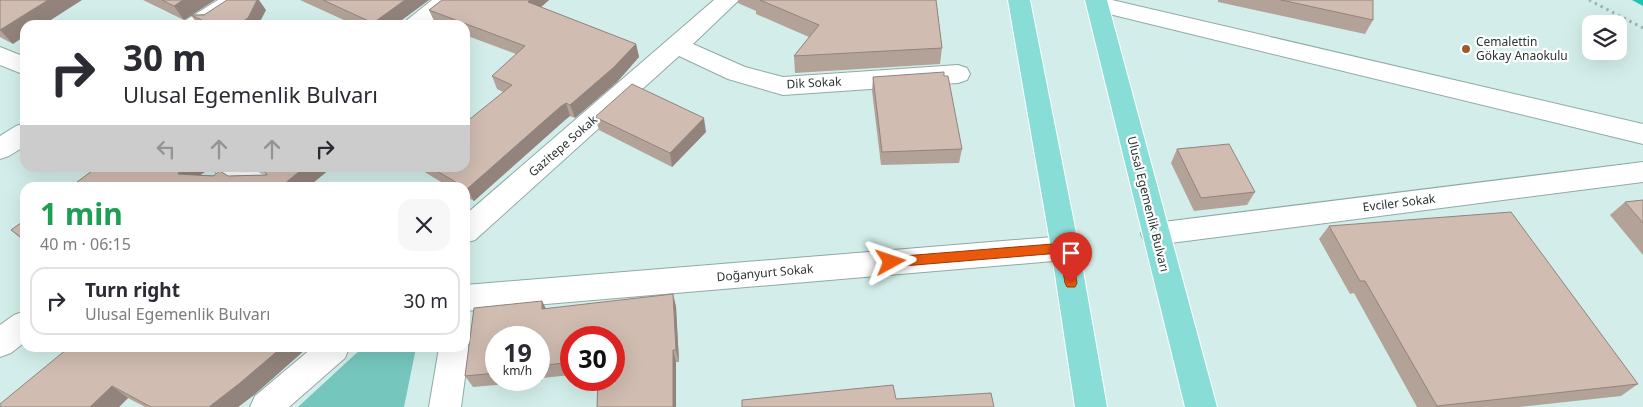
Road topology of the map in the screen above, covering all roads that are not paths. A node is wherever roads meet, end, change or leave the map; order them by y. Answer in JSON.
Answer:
{"nodes":[{"id":1,"x":234,"y":0,"type":"edge"},
{"id":2,"x":448,"y":0,"type":"edge"},
{"id":3,"x":728,"y":0,"type":"edge"},
{"id":4,"x":1019,"y":0,"type":"edge"},
{"id":5,"x":1094,"y":1,"type":"edge"},
{"id":6,"x":202,"y":20,"type":"edge"},
{"id":7,"x":422,"y":20,"type":"edge"},
{"id":8,"x":677,"y":46,"type":"junction"},
{"id":9,"x":0,"y":55,"type":"edge"},
{"id":10,"x":20,"y":65,"type":"edge"},
{"id":11,"x":958,"y":74,"type":"dead end"},
{"id":12,"x":1643,"y":134,"type":"edge"},
{"id":13,"x":20,"y":136,"type":"edge"},
{"id":14,"x":0,"y":150,"type":"edge"},
{"id":15,"x":224,"y":172,"type":"edge"},
{"id":16,"x":1643,"y":172,"type":"edge"},
{"id":17,"x":248,"y":182,"type":"edge"},
{"id":18,"x":470,"y":228,"type":"edge"},
{"id":19,"x":1155,"y":234,"type":"junction"},
{"id":20,"x":1065,"y":248,"type":"junction"},
{"id":21,"x":470,"y":298,"type":"edge"},
{"id":22,"x":20,"y":328,"type":"edge"},
{"id":23,"x":0,"y":343,"type":"edge"},
{"id":24,"x":329,"y":352,"type":"edge"},
{"id":25,"x":453,"y":352,"type":"edge"},
{"id":26,"x":266,"y":407,"type":"edge"},
{"id":27,"x":445,"y":407,"type":"edge"},
{"id":28,"x":1091,"y":407,"type":"edge"},
{"id":29,"x":1201,"y":407,"type":"edge"}],
"edges":[{"from":1,"to":6,"type":"street"},
{"from":2,"to":7,"type":"street"},
{"from":3,"to":8,"type":"street","name":"Gazitepe Sokak"},
{"from":4,"to":20,"type":"main road"},
{"from":5,"to":12,"type":"street"},
{"from":5,"to":19,"type":"main road","name":"Ulusal Egemenlik Bulvarı"},
{"from":8,"to":11,"type":"street","name":"Dik Sokak"},
{"from":8,"to":18,"type":"street","name":"Gazitepe Sokak"},
{"from":9,"to":10,"type":"street"},
{"from":13,"to":14,"type":"street"},
{"from":15,"to":17,"type":"street"},
{"from":16,"to":19,"type":"street","name":"Evciler Sokak"},
{"from":19,"to":29,"type":"main road","name":"Ulusal Egemenlik Bulvarı"},
{"from":20,"to":21,"type":"street","name":"Doğanyurt Sokak"},
{"from":20,"to":28,"type":"main road"},
{"from":22,"to":23,"type":"street"},
{"from":24,"to":26,"type":"street"},
{"from":25,"to":27,"type":"street"}]}
